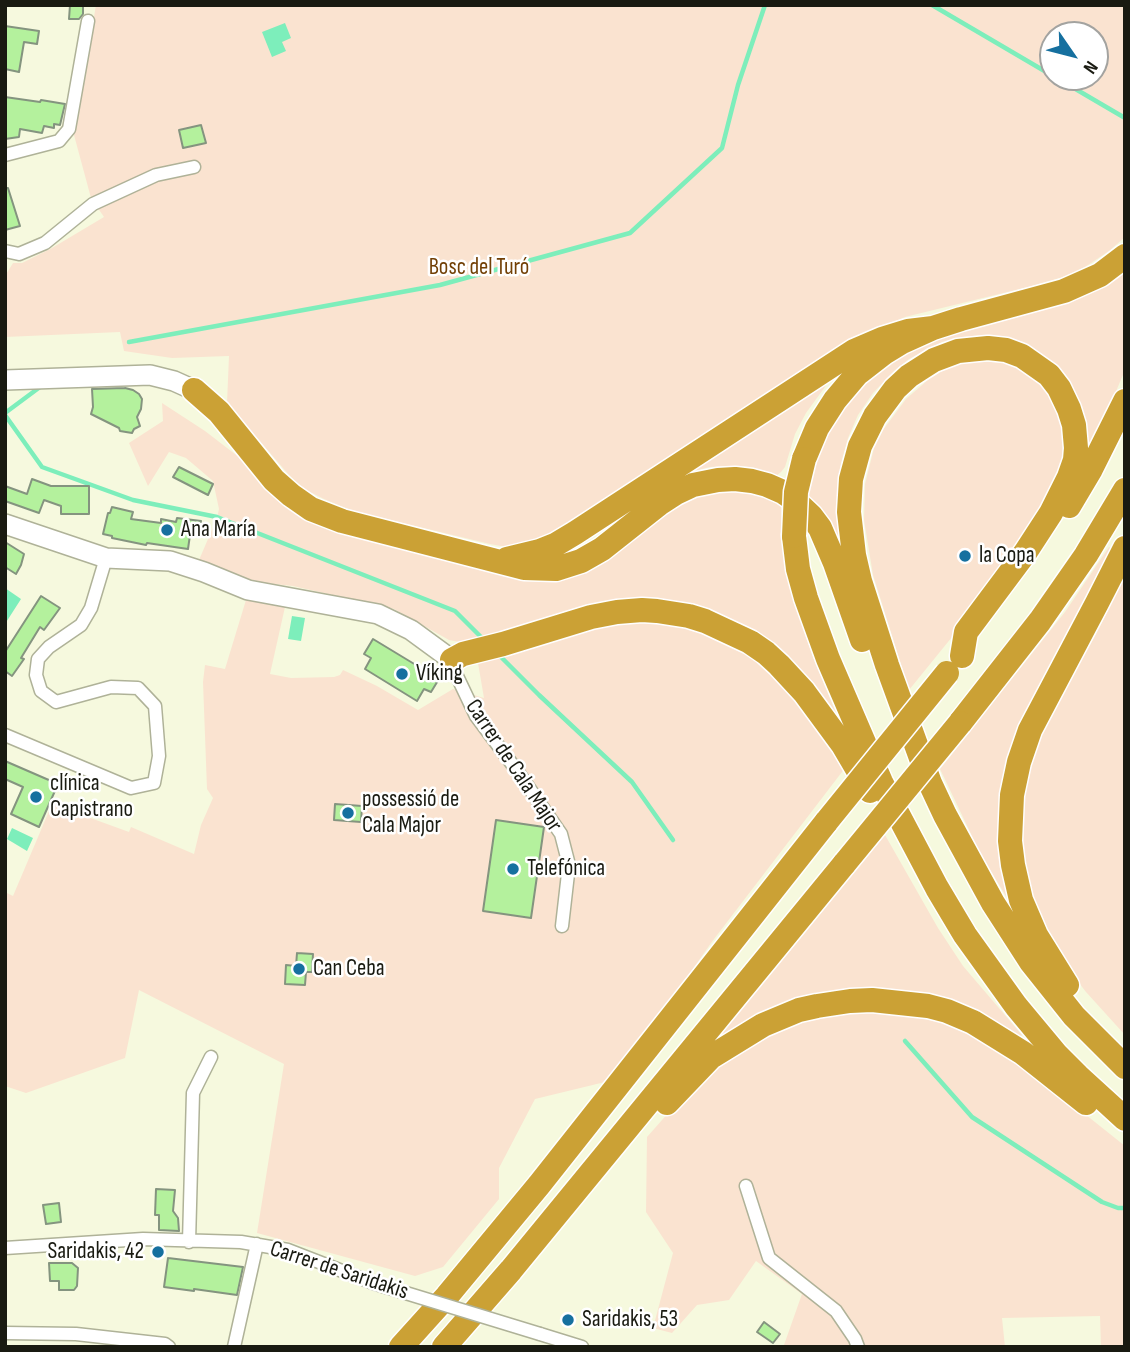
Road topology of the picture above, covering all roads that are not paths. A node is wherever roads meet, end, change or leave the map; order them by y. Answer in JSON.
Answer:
{"nodes":[{"id":1,"x":88,"y":21,"type":"dead end"},
{"id":2,"x":5,"y":155,"type":"edge"},
{"id":3,"x":194,"y":167,"type":"dead end"},
{"id":4,"x":5,"y":250,"type":"edge"},
{"id":5,"x":1125,"y":256,"type":"edge"},
{"id":6,"x":933,"y":328,"type":"junction"},
{"id":7,"x":5,"y":380,"type":"edge"},
{"id":8,"x":194,"y":390,"type":"joint"},
{"id":9,"x":1125,"y":401,"type":"edge"},
{"id":10,"x":1125,"y":490,"type":"edge"},
{"id":11,"x":5,"y":524,"type":"edge"},
{"id":12,"x":1125,"y":548,"type":"edge"},
{"id":13,"x":106,"y":558,"type":"junction"},
{"id":14,"x":498,"y":560,"type":"junction"},
{"id":15,"x":452,"y":660,"type":"junction"},
{"id":16,"x":954,"y":664,"type":"junction"},
{"id":17,"x":5,"y":735,"type":"edge"},
{"id":18,"x":930,"y":783,"type":"junction"},
{"id":19,"x":937,"y":888,"type":"junction"},
{"id":20,"x":562,"y":926,"type":"dead end"},
{"id":21,"x":1125,"y":1051,"type":"edge"},
{"id":22,"x":211,"y":1057,"type":"dead end"},
{"id":23,"x":1125,"y":1068,"type":"edge"},
{"id":24,"x":1125,"y":1119,"type":"edge"},
{"id":25,"x":1125,"y":1135,"type":"edge"},
{"id":26,"x":603,"y":1158,"type":"junction"},
{"id":27,"x":746,"y":1186,"type":"dead end"},
{"id":28,"x":189,"y":1242,"type":"junction"},
{"id":29,"x":257,"y":1244,"type":"junction"},
{"id":30,"x":5,"y":1248,"type":"edge"},
{"id":31,"x":5,"y":1333,"type":"edge"},
{"id":32,"x":169,"y":1347,"type":"edge"},
{"id":33,"x":234,"y":1347,"type":"edge"},
{"id":34,"x":401,"y":1347,"type":"edge"},
{"id":35,"x":444,"y":1347,"type":"edge"},
{"id":36,"x":582,"y":1347,"type":"edge"},
{"id":37,"x":858,"y":1347,"type":"edge"}],
"edges":[{"from":1,"to":2,"type":"street"},
{"from":3,"to":4,"type":"street"},
{"from":5,"to":6,"type":"highway"},
{"from":6,"to":14,"type":"highway"},
{"from":6,"to":19,"type":"highway","bridge":true},
{"from":7,"to":8,"type":"street"},
{"from":8,"to":14,"type":"highway"},
{"from":9,"to":16,"type":"highway"},
{"from":10,"to":26,"type":"highway","bridge":true},
{"from":11,"to":13,"type":"street"},
{"from":12,"to":21,"type":"highway"},
{"from":13,"to":15,"type":"street"},
{"from":13,"to":17,"type":"street"},
{"from":14,"to":18,"type":"highway"},
{"from":15,"to":19,"type":"highway"},
{"from":15,"to":20,"type":"street","name":"Carrer de Cala Major"},
{"from":16,"to":18,"type":"highway"},
{"from":16,"to":34,"type":"highway","bridge":true},
{"from":18,"to":23,"type":"highway"},
{"from":19,"to":24,"type":"highway"},
{"from":22,"to":28,"type":"street"},
{"from":25,"to":26,"type":"highway"},
{"from":26,"to":35,"type":"highway"},
{"from":27,"to":37,"type":"street"},
{"from":28,"to":29,"type":"street","name":"Carrer de Saridakis"},
{"from":28,"to":30,"type":"street","name":"Carrer de Saridakis"},
{"from":29,"to":33,"type":"street"},
{"from":29,"to":36,"type":"street","name":"Carrer de Saridakis","bridge":true},
{"from":31,"to":32,"type":"street"}]}
